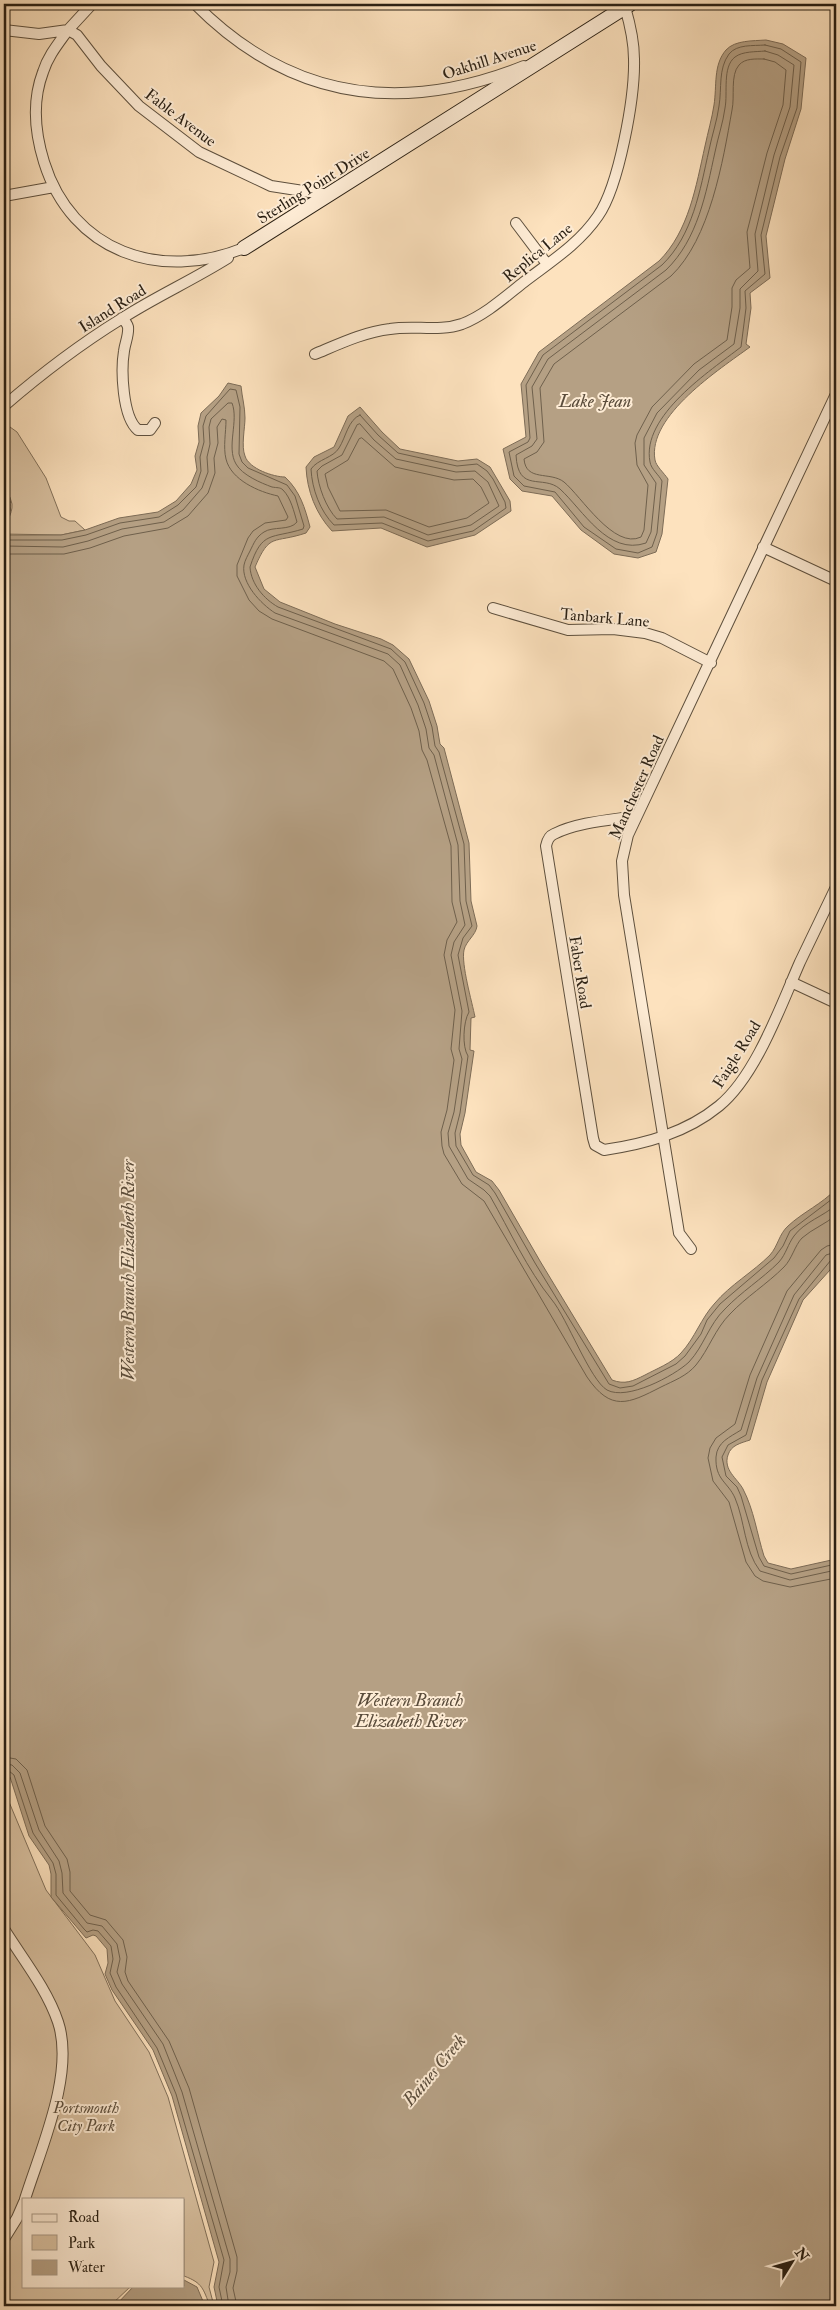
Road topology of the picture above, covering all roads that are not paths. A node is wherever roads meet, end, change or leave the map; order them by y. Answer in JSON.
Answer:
{"nodes":[{"id":1,"x":92,"y":4,"type":"edge"},
{"id":2,"x":195,"y":4,"type":"edge"},
{"id":3,"x":627,"y":5,"type":"edge"},
{"id":4,"x":4,"y":30,"type":"edge"},
{"id":5,"x":68,"y":30,"type":"junction"},
{"id":6,"x":548,"y":56,"type":"junction"},
{"id":7,"x":54,"y":187,"type":"junction"},
{"id":8,"x":329,"y":195,"type":"junction"},
{"id":9,"x":4,"y":196,"type":"edge"},
{"id":10,"x":516,"y":223,"type":"dead end"},
{"id":11,"x":244,"y":248,"type":"junction"},
{"id":12,"x":547,"y":264,"type":"junction"},
{"id":13,"x":122,"y":318,"type":"junction"},
{"id":14,"x":315,"y":354,"type":"dead end"},
{"id":15,"x":836,"y":394,"type":"edge"},
{"id":16,"x":4,"y":406,"type":"edge"},
{"id":17,"x":155,"y":423,"type":"dead end"},
{"id":18,"x":763,"y":547,"type":"junction"},
{"id":19,"x":836,"y":581,"type":"edge"},
{"id":20,"x":493,"y":608,"type":"dead end"},
{"id":21,"x":711,"y":663,"type":"junction"},
{"id":22,"x":637,"y":816,"type":"junction"},
{"id":23,"x":836,"y":887,"type":"edge"},
{"id":24,"x":791,"y":982,"type":"junction"},
{"id":25,"x":836,"y":1004,"type":"edge"},
{"id":26,"x":664,"y":1137,"type":"junction"},
{"id":27,"x":593,"y":1138,"type":"joint"},
{"id":28,"x":691,"y":1249,"type":"dead end"},
{"id":29,"x":4,"y":1930,"type":"edge"},
{"id":30,"x":25,"y":2198,"type":"edge"},
{"id":31,"x":22,"y":2205,"type":"edge"},
{"id":32,"x":4,"y":2238,"type":"edge"}],
"edges":[{"from":1,"to":5,"type":"street"},
{"from":2,"to":6,"type":"street","name":"Oakhill Avenue"},
{"from":3,"to":6,"type":"street","name":"Sterling Point Drive"},
{"from":3,"to":12,"type":"street","name":"Replica Lane"},
{"from":4,"to":5,"type":"street"},
{"from":5,"to":7,"type":"street","name":"Sterling Point Drive"},
{"from":5,"to":8,"type":"street","name":"Fable Avenue"},
{"from":6,"to":8,"type":"street","name":"Sterling Point Drive"},
{"from":7,"to":9,"type":"street"},
{"from":7,"to":11,"type":"street","name":"Sterling Point Drive"},
{"from":8,"to":11,"type":"street","name":"Sterling Point Drive"},
{"from":10,"to":12,"type":"street"},
{"from":11,"to":13,"type":"street","name":"Island Road"},
{"from":12,"to":14,"type":"street","name":"Replica Lane"},
{"from":13,"to":16,"type":"street","name":"Island Road"},
{"from":13,"to":17,"type":"street"},
{"from":15,"to":18,"type":"street","name":"Manchester Road"},
{"from":18,"to":19,"type":"street"},
{"from":18,"to":21,"type":"street","name":"Manchester Road"},
{"from":20,"to":21,"type":"street","name":"Tanbark Lane"},
{"from":21,"to":22,"type":"street","name":"Manchester Road"},
{"from":22,"to":26,"type":"street","name":"Manchester Road"},
{"from":22,"to":27,"type":"street","name":"Faber Road"},
{"from":23,"to":24,"type":"street","name":"Faigle Road"},
{"from":24,"to":25,"type":"street"},
{"from":24,"to":26,"type":"street","name":"Faigle Road"},
{"from":26,"to":27,"type":"street","name":"Faigle Road"},
{"from":26,"to":28,"type":"street","name":"Manchester Road"},
{"from":29,"to":30,"type":"street"},
{"from":31,"to":32,"type":"street"}]}
